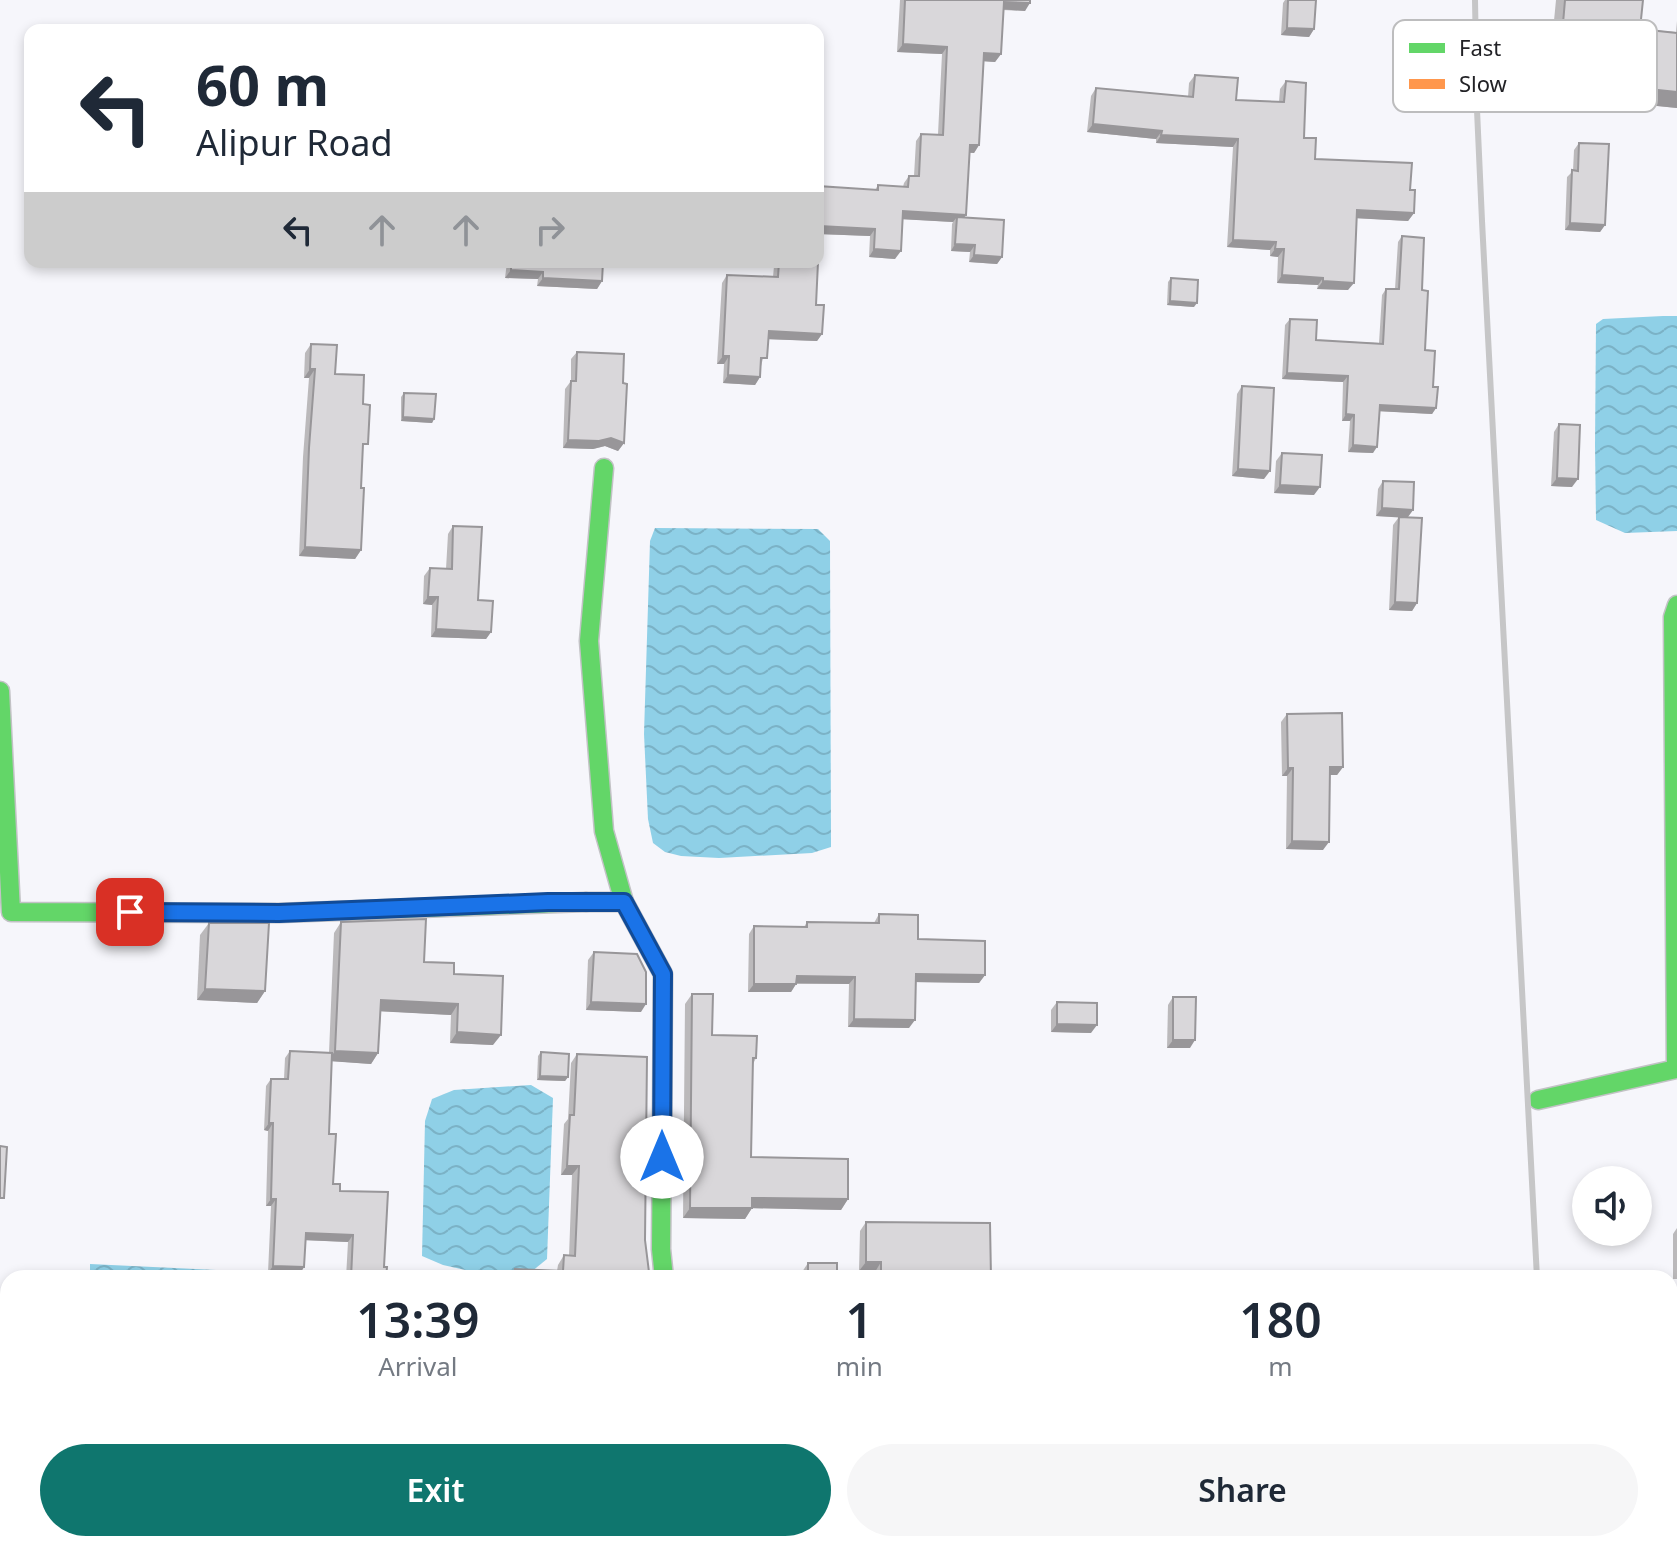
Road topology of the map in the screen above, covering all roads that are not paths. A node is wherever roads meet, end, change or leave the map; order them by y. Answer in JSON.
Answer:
{"nodes":[{"id":1,"x":604,"y":468,"type":"dead end"},
{"id":2,"x":1677,"y":605,"type":"edge"},
{"id":3,"x":0,"y":691,"type":"edge"},
{"id":4,"x":624,"y":902,"type":"junction"},
{"id":5,"x":6,"y":915,"type":"edge"},
{"id":6,"x":1538,"y":1100,"type":"dead end"},
{"id":7,"x":663,"y":1270,"type":"edge"}],
"edges":[{"from":1,"to":4,"type":"street"},
{"from":2,"to":6,"type":"street"},
{"from":3,"to":5,"type":"street"},
{"from":4,"to":5,"type":"street"},
{"from":4,"to":7,"type":"street"}]}
